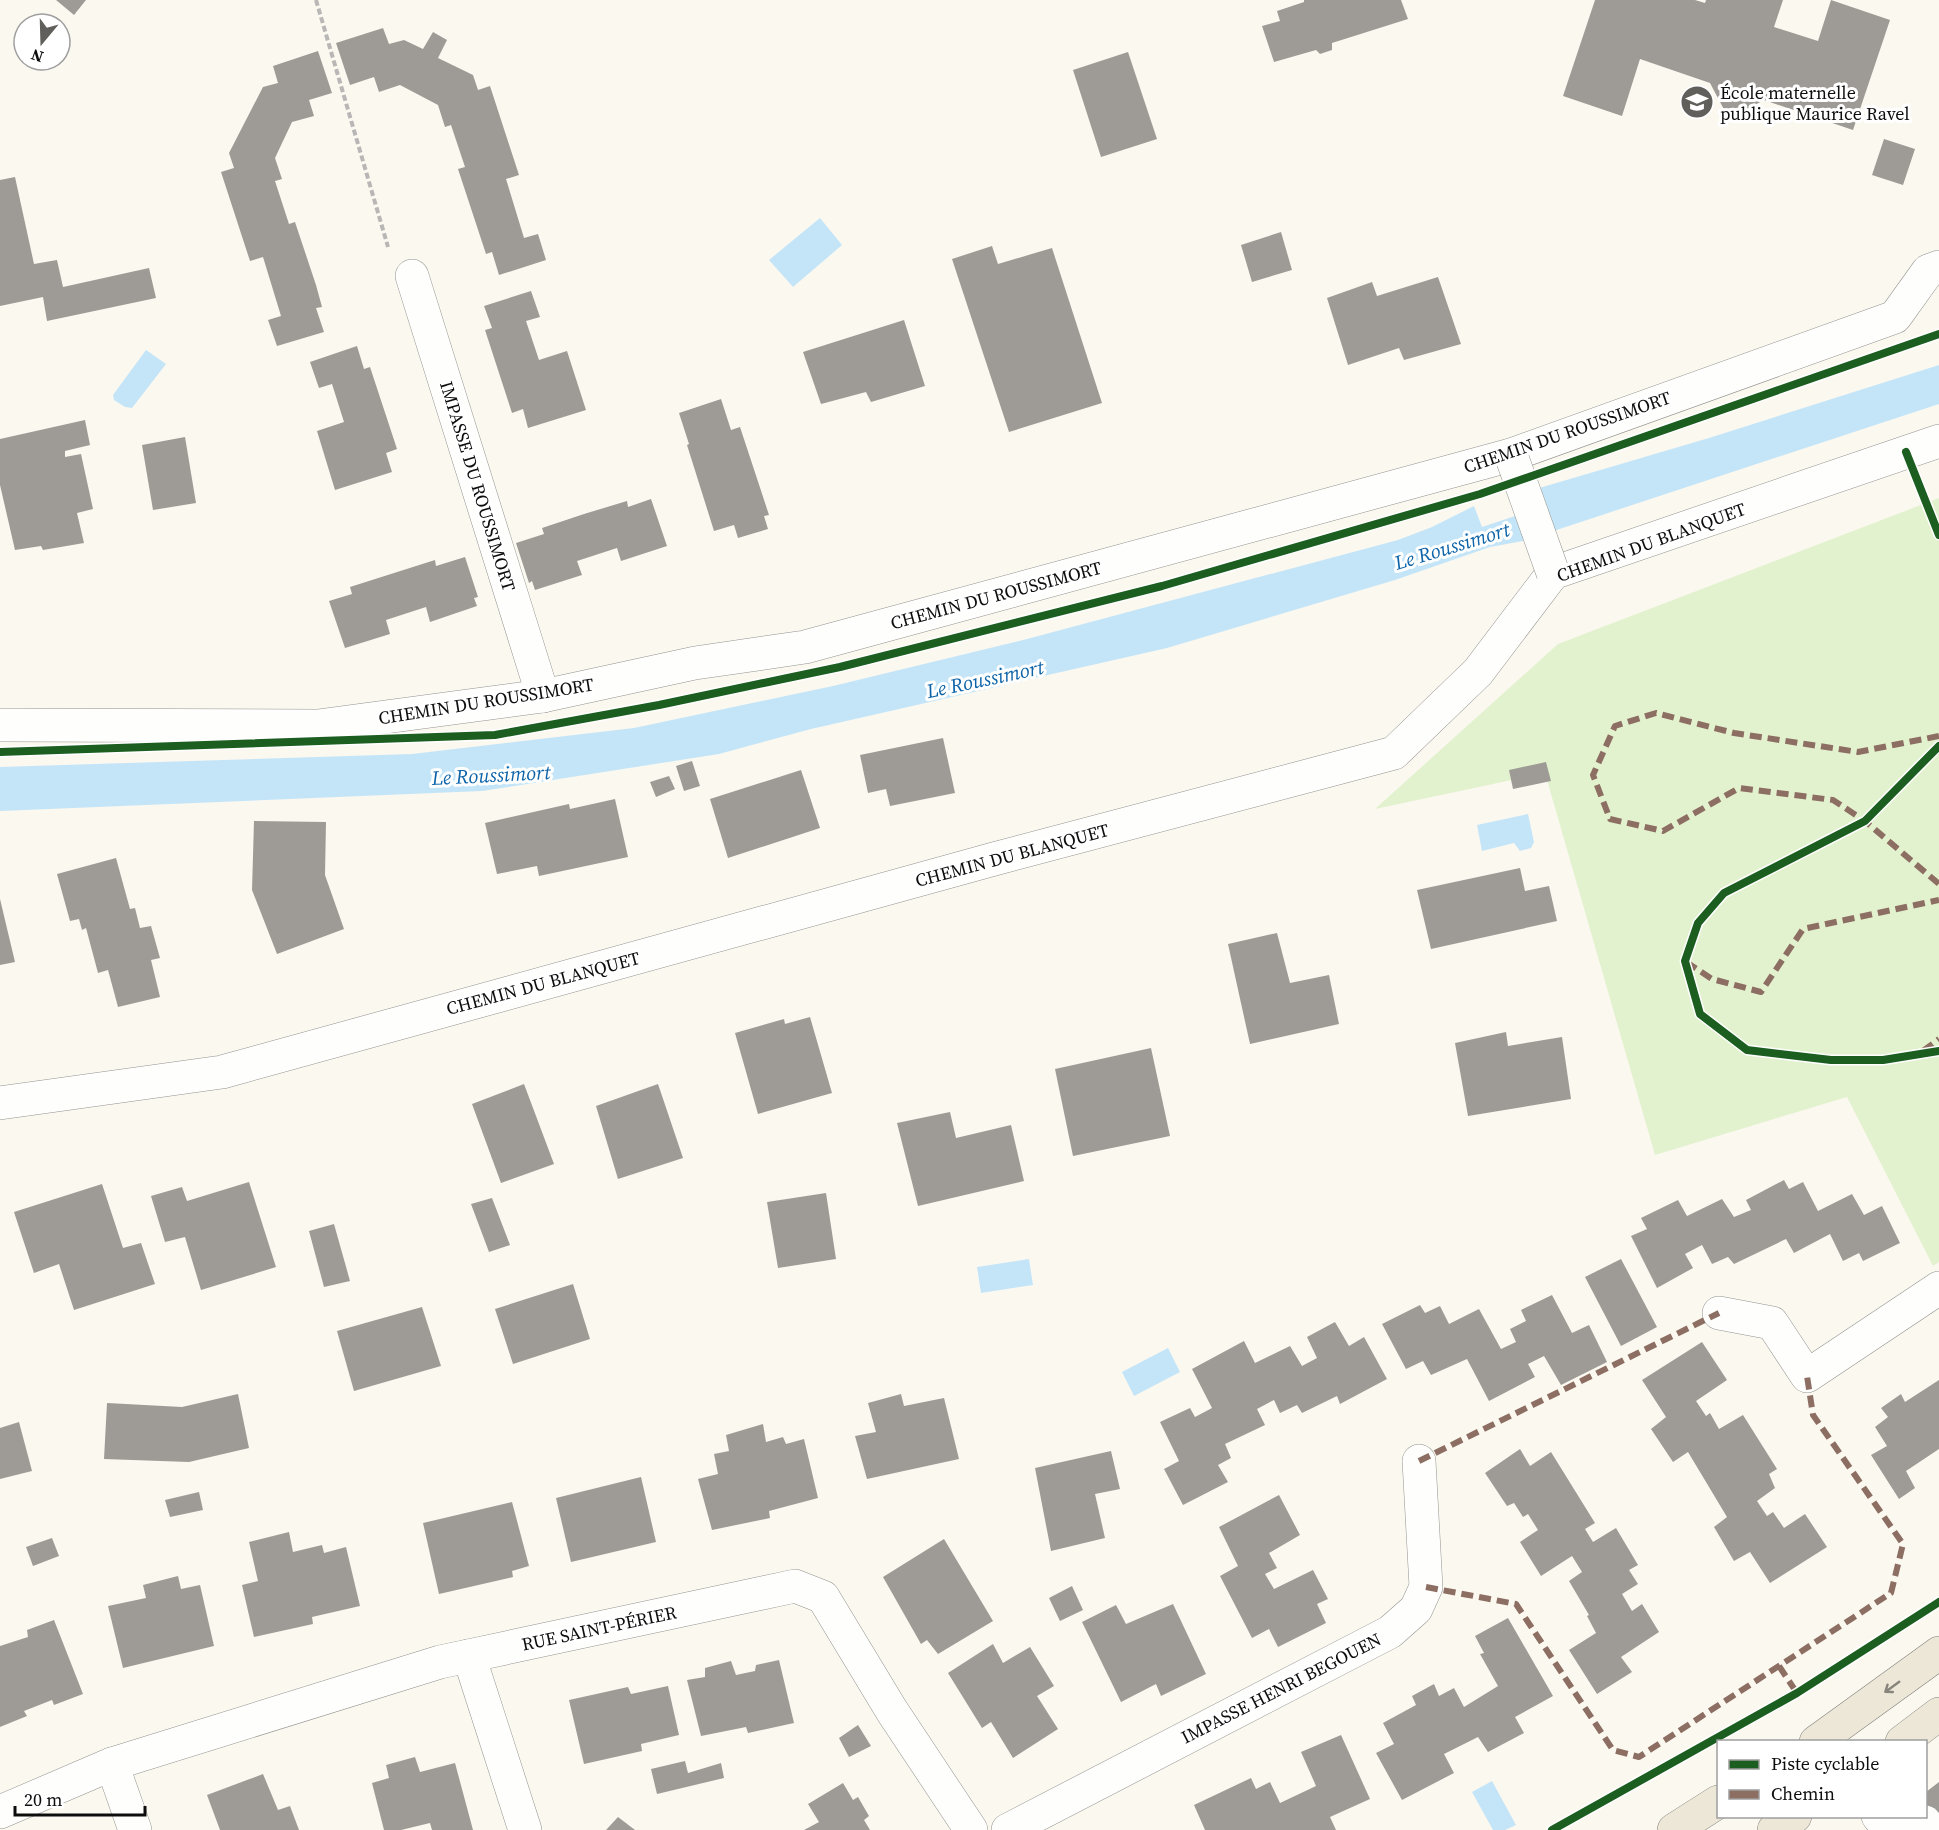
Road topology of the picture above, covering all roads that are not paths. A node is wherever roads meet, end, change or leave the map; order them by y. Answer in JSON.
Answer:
{"nodes":[{"id":1,"x":1939,"y":267,"type":"edge"},
{"id":2,"x":412,"y":276,"type":"road end"},
{"id":3,"x":1939,"y":441,"type":"edge"},
{"id":4,"x":1511,"y":455,"type":"junction"},
{"id":5,"x":1553,"y":573,"type":"junction"},
{"id":6,"x":543,"y":696,"type":"junction"},
{"id":7,"x":0,"y":725,"type":"edge"},
{"id":8,"x":0,"y":1103,"type":"edge"},
{"id":9,"x":1939,"y":1288,"type":"edge"},
{"id":10,"x":1719,"y":1313,"type":"dead end"},
{"id":11,"x":1419,"y":1461,"type":"dead end"},
{"id":12,"x":1939,"y":1653,"type":"edge"},
{"id":13,"x":469,"y":1656,"type":"junction"},
{"id":14,"x":1939,"y":1714,"type":"edge"},
{"id":15,"x":1818,"y":1740,"type":"edge"},
{"id":16,"x":1905,"y":1740,"type":"edge"},
{"id":17,"x":112,"y":1764,"type":"junction"},
{"id":18,"x":1717,"y":1803,"type":"edge"},
{"id":19,"x":0,"y":1812,"type":"edge"},
{"id":20,"x":1792,"y":1818,"type":"edge"},
{"id":21,"x":1880,"y":1818,"type":"edge"},
{"id":22,"x":135,"y":1830,"type":"edge"},
{"id":23,"x":525,"y":1830,"type":"edge"},
{"id":24,"x":971,"y":1830,"type":"edge"},
{"id":25,"x":1008,"y":1830,"type":"edge"},
{"id":26,"x":1674,"y":1830,"type":"edge"},
{"id":27,"x":1774,"y":1830,"type":"edge"},
{"id":28,"x":1890,"y":1830,"type":"edge"}],
"edges":[{"from":1,"to":4,"type":"street","name":"CHEMIN DU ROUSSIMORT"},
{"from":2,"to":6,"type":"street","name":"IMPASSE DU ROUSSIMORT"},
{"from":3,"to":5,"type":"street","name":"CHEMIN DU BLANQUET"},
{"from":4,"to":5,"type":"street","bridge":true},
{"from":4,"to":6,"type":"street","name":"CHEMIN DU ROUSSIMORT"},
{"from":5,"to":8,"type":"street","name":"CHEMIN DU BLANQUET"},
{"from":6,"to":7,"type":"street","name":"CHEMIN DU ROUSSIMORT"},
{"from":9,"to":10,"type":"street"},
{"from":11,"to":25,"type":"street","name":"IMPASSE HENRI BEGOUEN"},
{"from":12,"to":15,"type":"main road","one_way":true},
{"from":13,"to":17,"type":"street","name":"RUE SAINT-PÉRIER"},
{"from":13,"to":23,"type":"street"},
{"from":13,"to":24,"type":"street","name":"RUE SAINT-PÉRIER"},
{"from":14,"to":16,"type":"main road"},
{"from":17,"to":19,"type":"street","name":"RUE SAINT-PÉRIER"},
{"from":17,"to":22,"type":"street"},
{"from":18,"to":26,"type":"main road"},
{"from":20,"to":27,"type":"main road"},
{"from":21,"to":28,"type":"street"}]}
